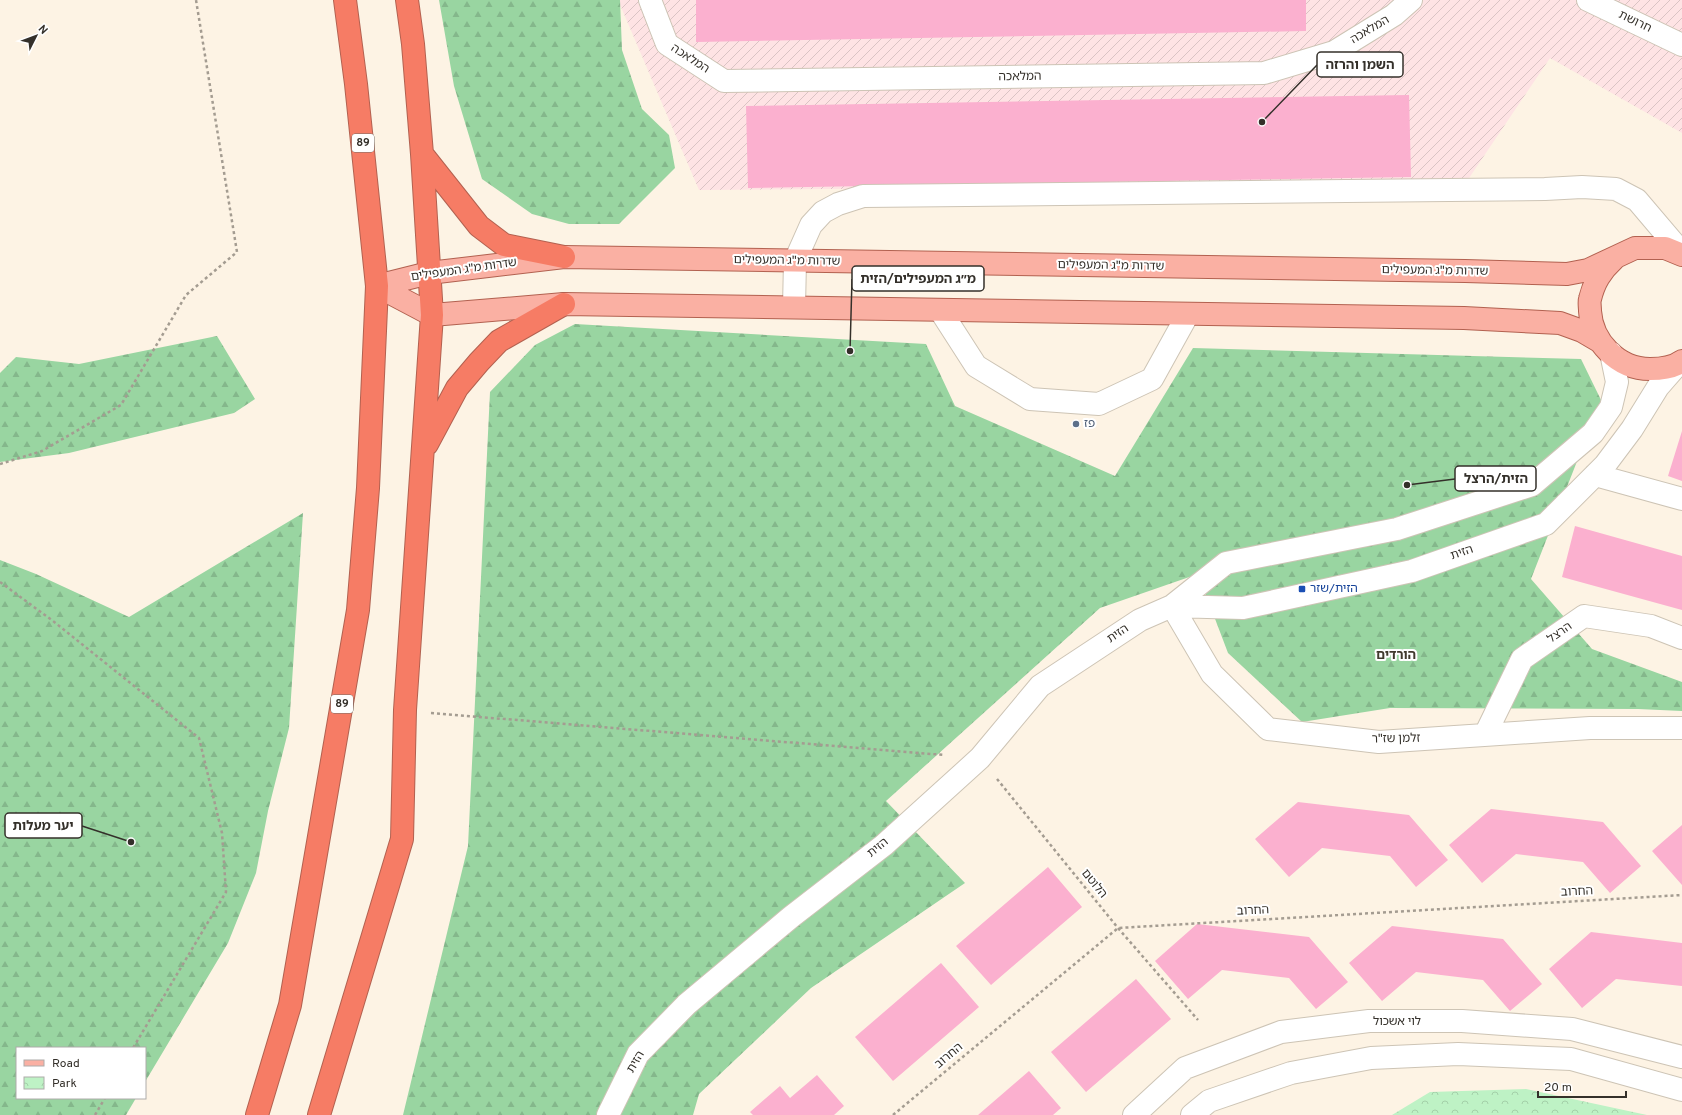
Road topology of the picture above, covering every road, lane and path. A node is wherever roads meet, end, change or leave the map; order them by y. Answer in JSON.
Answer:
{"nodes":[{"id":1,"x":196,"y":0,"type":"edge"},
{"id":2,"x":345,"y":0,"type":"edge"},
{"id":3,"x":407,"y":0,"type":"edge"},
{"id":4,"x":650,"y":0,"type":"edge"},
{"id":5,"x":1411,"y":0,"type":"edge"},
{"id":6,"x":1588,"y":0,"type":"edge"},
{"id":7,"x":1682,"y":45,"type":"edge"},
{"id":8,"x":422,"y":154,"type":"junction"},
{"id":9,"x":1682,"y":254,"type":"edge"},
{"id":10,"x":564,"y":257,"type":"junction"},
{"id":11,"x":1616,"y":257,"type":"junction"},
{"id":12,"x":795,"y":261,"type":"junction"},
{"id":13,"x":429,"y":273,"type":"junction"},
{"id":14,"x":377,"y":286,"type":"junction"},
{"id":15,"x":564,"y":304,"type":"junction"},
{"id":16,"x":794,"y":307,"type":"junction"},
{"id":17,"x":940,"y":310,"type":"junction"},
{"id":18,"x":1188,"y":314,"type":"junction"},
{"id":19,"x":432,"y":315,"type":"junction"},
{"id":20,"x":1605,"y":347,"type":"junction"},
{"id":21,"x":1680,"y":362,"type":"edge"},
{"id":22,"x":422,"y":454,"type":"junction"},
{"id":23,"x":0,"y":464,"type":"edge"},
{"id":24,"x":1595,"y":475,"type":"junction"},
{"id":25,"x":1682,"y":499,"type":"edge"},
{"id":26,"x":0,"y":582,"type":"edge"},
{"id":27,"x":1172,"y":606,"type":"junction"},
{"id":28,"x":1682,"y":638,"type":"edge"},
{"id":29,"x":405,"y":710,"type":"junction"},
{"id":30,"x":1682,"y":728,"type":"edge"},
{"id":31,"x":1485,"y":735,"type":"junction"},
{"id":32,"x":980,"y":758,"type":"junction"},
{"id":33,"x":1682,"y":895,"type":"edge"},
{"id":34,"x":1118,"y":928,"type":"junction"},
{"id":35,"x":1198,"y":1020,"type":"dead end"},
{"id":36,"x":134,"y":1047,"type":"edge"},
{"id":37,"x":1682,"y":1057,"type":"edge"},
{"id":38,"x":1682,"y":1090,"type":"edge"},
{"id":39,"x":104,"y":1099,"type":"edge"},
{"id":40,"x":95,"y":1115,"type":"edge"},
{"id":41,"x":257,"y":1115,"type":"edge"},
{"id":42,"x":319,"y":1115,"type":"edge"},
{"id":43,"x":608,"y":1115,"type":"edge"},
{"id":44,"x":893,"y":1115,"type":"edge"},
{"id":45,"x":1134,"y":1115,"type":"edge"},
{"id":46,"x":1192,"y":1115,"type":"edge"}],
"edges":[{"from":1,"to":23,"type":"path"},
{"from":2,"to":14,"type":"highway","number":"89"},
{"from":3,"to":8,"type":"highway"},
{"from":4,"to":5,"type":"street","name":"המלאכה"},
{"from":6,"to":7,"type":"street","name":"חרושת"},
{"from":8,"to":10,"type":"highway"},
{"from":8,"to":13,"type":"highway"},
{"from":9,"to":11,"type":"main road","name":"שדרות מ\"ג המעפילים"},
{"from":9,"to":12,"type":"street"},
{"from":10,"to":12,"type":"main road","name":"שדרות מ\"ג המעפילים"},
{"from":10,"to":13,"type":"main road","name":"שדרות מ\"ג המעפילים"},
{"from":11,"to":12,"type":"main road","name":"שדרות מ\"ג המעפילים"},
{"from":11,"to":20,"type":"main road"},
{"from":12,"to":16,"type":"street"},
{"from":13,"to":14,"type":"main road","name":"שדרות מ\"ג המעפילים"},
{"from":13,"to":19,"type":"highway"},
{"from":14,"to":19,"type":"main road","name":"שדרות מ\"ג המעפילים"},
{"from":14,"to":41,"type":"highway","number":"89"},
{"from":15,"to":16,"type":"main road"},
{"from":15,"to":19,"type":"main road"},
{"from":15,"to":22,"type":"highway"},
{"from":16,"to":17,"type":"main road"},
{"from":17,"to":18,"type":"main road"},
{"from":17,"to":18,"type":"street"},
{"from":18,"to":20,"type":"main road"},
{"from":19,"to":22,"type":"highway"},
{"from":20,"to":21,"type":"main road"},
{"from":20,"to":27,"type":"street","name":"הזית"},
{"from":21,"to":24,"type":"street","name":"הזית"},
{"from":22,"to":29,"type":"highway"},
{"from":24,"to":25,"type":"street"},
{"from":24,"to":27,"type":"street","name":"הזית"},
{"from":26,"to":36,"type":"path"},
{"from":27,"to":31,"type":"street","name":"זלמן שז\"ר"},
{"from":27,"to":32,"type":"street","name":"הזית"},
{"from":28,"to":31,"type":"street","name":"הרצל"},
{"from":29,"to":32,"type":"path"},
{"from":29,"to":42,"type":"highway"},
{"from":30,"to":31,"type":"street","name":"זלמן שז\"ר"},
{"from":32,"to":34,"type":"path","name":"הלוטם"},
{"from":32,"to":43,"type":"street","name":"הזית"},
{"from":33,"to":34,"type":"path","name":"החרוב"},
{"from":34,"to":35,"type":"path","name":"הלוטם"},
{"from":34,"to":44,"type":"path","name":"החרוב"},
{"from":37,"to":45,"type":"street","name":"לוי אשכול"},
{"from":38,"to":46,"type":"street"},
{"from":39,"to":40,"type":"path"}]}
